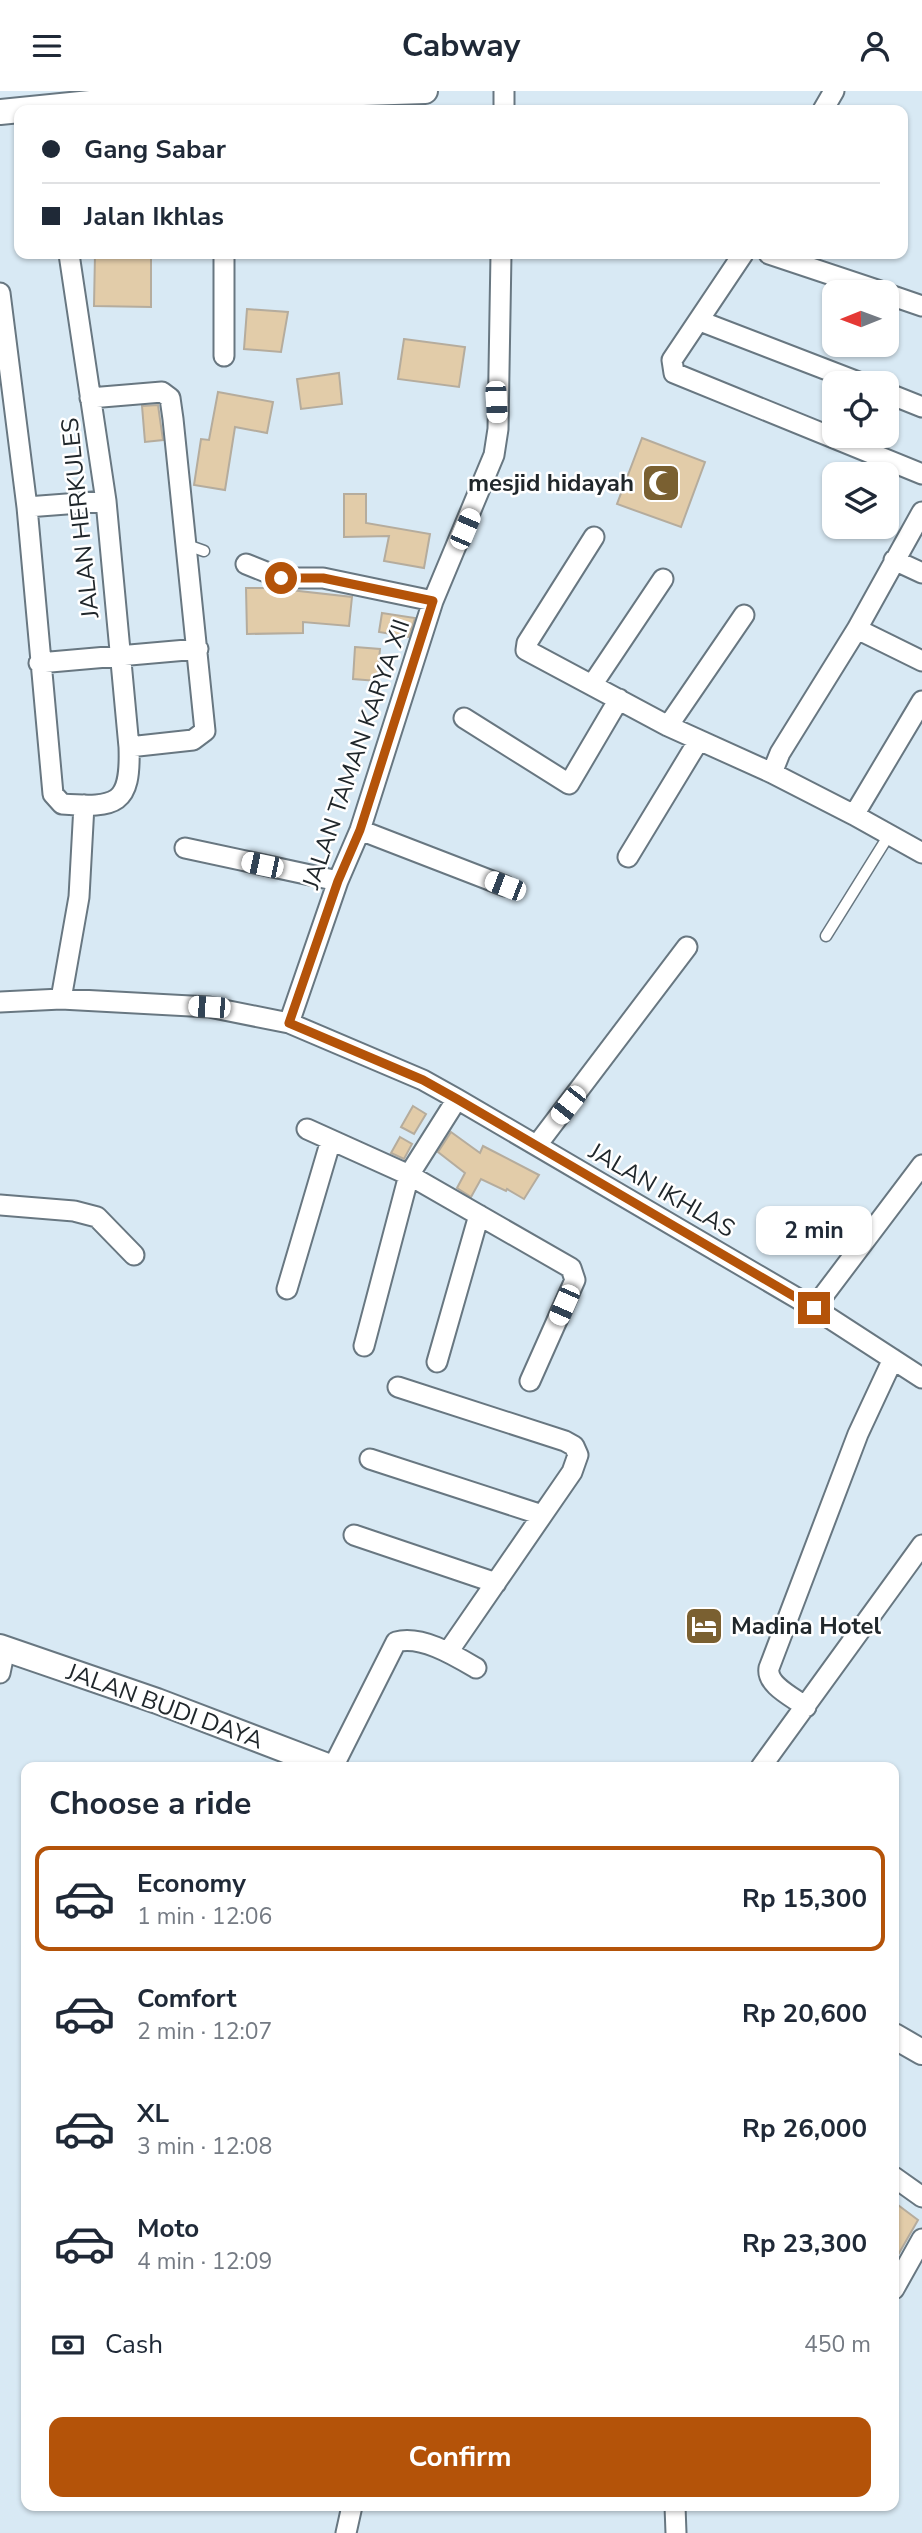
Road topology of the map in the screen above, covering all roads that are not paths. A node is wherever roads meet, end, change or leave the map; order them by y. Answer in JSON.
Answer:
{"nodes":[{"id":1,"x":425,"y":91,"type":"edge"},
{"id":2,"x":110,"y":96,"type":"edge"},
{"id":3,"x":351,"y":97,"type":"edge"},
{"id":4,"x":225,"y":104,"type":"edge"},
{"id":5,"x":71,"y":105,"type":"edge"},
{"id":6,"x":70,"y":259,"type":"edge"},
{"id":7,"x":224,"y":259,"type":"edge"},
{"id":8,"x":501,"y":259,"type":"edge"},
{"id":9,"x":740,"y":259,"type":"edge"},
{"id":10,"x":784,"y":259,"type":"edge"},
{"id":11,"x":846,"y":280,"type":"edge"},
{"id":12,"x":0,"y":293,"type":"edge"},
{"id":13,"x":900,"y":298,"type":"edge"},
{"id":14,"x":922,"y":306,"type":"edge"},
{"id":15,"x":700,"y":321,"type":"junction"},
{"id":16,"x":224,"y":356,"type":"dead end"},
{"id":17,"x":830,"y":371,"type":"edge"},
{"id":18,"x":90,"y":398,"type":"junction"},
{"id":19,"x":899,"y":398,"type":"edge"},
{"id":20,"x":922,"y":407,"type":"edge"},
{"id":21,"x":922,"y":474,"type":"edge"},
{"id":22,"x":106,"y":501,"type":"junction"},
{"id":23,"x":27,"y":507,"type":"junction"},
{"id":24,"x":922,"y":512,"type":"edge"},
{"id":25,"x":594,"y":537,"type":"dead end"},
{"id":26,"x":894,"y":560,"type":"junction"},
{"id":27,"x":246,"y":564,"type":"dead end"},
{"id":28,"x":922,"y":573,"type":"edge"},
{"id":29,"x":663,"y":579,"type":"dead end"},
{"id":30,"x":433,"y":601,"type":"junction"},
{"id":31,"x":744,"y":615,"type":"dead end"},
{"id":32,"x":857,"y":629,"type":"junction"},
{"id":33,"x":198,"y":649,"type":"junction"},
{"id":34,"x":119,"y":657,"type":"junction"},
{"id":35,"x":922,"y":661,"type":"edge"},
{"id":36,"x":39,"y":663,"type":"junction"},
{"id":37,"x":592,"y":685,"type":"junction"},
{"id":38,"x":619,"y":699,"type":"junction"},
{"id":39,"x":922,"y":701,"type":"edge"},
{"id":40,"x":464,"y":717,"type":"dead end"},
{"id":41,"x":668,"y":726,"type":"junction"},
{"id":42,"x":699,"y":740,"type":"junction"},
{"id":43,"x":129,"y":747,"type":"junction"},
{"id":44,"x":772,"y":773,"type":"junction"},
{"id":45,"x":84,"y":806,"type":"junction"},
{"id":46,"x":854,"y":815,"type":"junction"},
{"id":47,"x":360,"y":830,"type":"junction"},
{"id":48,"x":889,"y":835,"type":"junction"},
{"id":49,"x":185,"y":848,"type":"dead end"},
{"id":50,"x":922,"y":852,"type":"edge"},
{"id":51,"x":628,"y":857,"type":"dead end"},
{"id":52,"x":338,"y":881,"type":"junction"},
{"id":53,"x":505,"y":886,"type":"dead end"},
{"id":54,"x":826,"y":936,"type":"dead end"},
{"id":55,"x":687,"y":947,"type":"dead end"},
{"id":56,"x":61,"y":999,"type":"junction"},
{"id":57,"x":0,"y":1002,"type":"edge"},
{"id":58,"x":289,"y":1023,"type":"junction"},
{"id":59,"x":457,"y":1099,"type":"junction"},
{"id":60,"x":307,"y":1129,"type":"dead end"},
{"id":61,"x":331,"y":1140,"type":"junction"},
{"id":62,"x":537,"y":1145,"type":"junction"},
{"id":63,"x":922,"y":1165,"type":"edge"},
{"id":64,"x":410,"y":1175,"type":"junction"},
{"id":65,"x":0,"y":1205,"type":"edge"},
{"id":66,"x":479,"y":1215,"type":"junction"},
{"id":67,"x":134,"y":1255,"type":"dead end"},
{"id":68,"x":287,"y":1289,"type":"dead end"},
{"id":69,"x":814,"y":1308,"type":"junction"},
{"id":70,"x":364,"y":1346,"type":"dead end"},
{"id":71,"x":893,"y":1360,"type":"junction"},
{"id":72,"x":437,"y":1361,"type":"dead end"},
{"id":73,"x":922,"y":1378,"type":"edge"},
{"id":74,"x":530,"y":1381,"type":"dead end"},
{"id":75,"x":398,"y":1387,"type":"dead end"},
{"id":76,"x":370,"y":1459,"type":"dead end"},
{"id":77,"x":542,"y":1515,"type":"junction"},
{"id":78,"x":355,"y":1535,"type":"dead end"},
{"id":79,"x":922,"y":1545,"type":"edge"},
{"id":80,"x":496,"y":1583,"type":"junction"},
{"id":81,"x":3,"y":1648,"type":"edge"},
{"id":82,"x":448,"y":1652,"type":"junction"},
{"id":83,"x":476,"y":1668,"type":"dead end"},
{"id":84,"x":0,"y":1673,"type":"edge"},
{"id":85,"x":806,"y":1707,"type":"junction"},
{"id":86,"x":318,"y":1762,"type":"edge"},
{"id":87,"x":334,"y":1762,"type":"edge"},
{"id":88,"x":765,"y":1762,"type":"edge"},
{"id":89,"x":899,"y":2039,"type":"edge"},
{"id":90,"x":922,"y":2052,"type":"edge"},
{"id":91,"x":899,"y":2181,"type":"edge"},
{"id":92,"x":922,"y":2197,"type":"edge"},
{"id":93,"x":922,"y":2239,"type":"edge"},
{"id":94,"x":899,"y":2280,"type":"edge"},
{"id":95,"x":351,"y":2511,"type":"edge"},
{"id":96,"x":675,"y":2511,"type":"edge"},
{"id":97,"x":346,"y":2533,"type":"edge"},
{"id":98,"x":676,"y":2533,"type":"edge"}],
"edges":[{"from":1,"to":3,"type":"street"},
{"from":2,"to":4,"type":"street"},
{"from":2,"to":5,"type":"street"},
{"from":3,"to":4,"type":"street"},
{"from":6,"to":18,"type":"street","name":"JALAN HERKULES"},
{"from":7,"to":16,"type":"street"},
{"from":8,"to":30,"type":"street","name":"JALAN TAMAN KARYA XII"},
{"from":9,"to":15,"type":"street"},
{"from":10,"to":11,"type":"street"},
{"from":12,"to":23,"type":"street"},
{"from":13,"to":14,"type":"street"},
{"from":15,"to":17,"type":"street"},
{"from":15,"to":21,"type":"street"},
{"from":18,"to":22,"type":"street","name":"JALAN HERKULES"},
{"from":18,"to":33,"type":"street"},
{"from":19,"to":20,"type":"street"},
{"from":22,"to":23,"type":"street"},
{"from":22,"to":34,"type":"street","name":"JALAN HERKULES"},
{"from":23,"to":36,"type":"street"},
{"from":24,"to":26,"type":"street"},
{"from":25,"to":37,"type":"street"},
{"from":26,"to":28,"type":"street"},
{"from":26,"to":32,"type":"street"},
{"from":27,"to":30,"type":"street"},
{"from":29,"to":37,"type":"street"},
{"from":30,"to":47,"type":"street","name":"JALAN TAMAN KARYA XII"},
{"from":31,"to":41,"type":"street"},
{"from":32,"to":35,"type":"street"},
{"from":32,"to":44,"type":"street"},
{"from":33,"to":34,"type":"street"},
{"from":33,"to":43,"type":"street"},
{"from":34,"to":36,"type":"street"},
{"from":34,"to":43,"type":"street","name":"JALAN HERKULES"},
{"from":36,"to":45,"type":"street"},
{"from":37,"to":38,"type":"street"},
{"from":38,"to":40,"type":"street"},
{"from":38,"to":41,"type":"street"},
{"from":39,"to":46,"type":"street"},
{"from":41,"to":42,"type":"street"},
{"from":42,"to":44,"type":"street"},
{"from":42,"to":51,"type":"street"},
{"from":43,"to":45,"type":"street","name":"JALAN HERKULES"},
{"from":44,"to":46,"type":"street"},
{"from":45,"to":56,"type":"street"},
{"from":46,"to":48,"type":"street"},
{"from":47,"to":52,"type":"street","name":"JALAN TAMAN KARYA XII"},
{"from":47,"to":53,"type":"street"},
{"from":48,"to":50,"type":"street"},
{"from":48,"to":54,"type":"lane"},
{"from":49,"to":52,"type":"street"},
{"from":52,"to":58,"type":"street","name":"JALAN TAMAN KARYA XII"},
{"from":55,"to":62,"type":"street"},
{"from":56,"to":57,"type":"street","name":"JALAN IKHLAS"},
{"from":56,"to":58,"type":"street","name":"JALAN IKHLAS"},
{"from":58,"to":59,"type":"street","name":"JALAN IKHLAS"},
{"from":59,"to":62,"type":"street","name":"JALAN IKHLAS"},
{"from":59,"to":64,"type":"street"},
{"from":60,"to":61,"type":"street"},
{"from":61,"to":64,"type":"street"},
{"from":61,"to":68,"type":"street"},
{"from":62,"to":69,"type":"street","name":"JALAN IKHLAS"},
{"from":63,"to":69,"type":"street"},
{"from":64,"to":66,"type":"street"},
{"from":64,"to":70,"type":"street"},
{"from":65,"to":67,"type":"street"},
{"from":66,"to":72,"type":"street"},
{"from":66,"to":74,"type":"street"},
{"from":69,"to":71,"type":"street","name":"JALAN IKHLAS"},
{"from":71,"to":73,"type":"street","name":"JALAN IKHLAS"},
{"from":71,"to":85,"type":"street"},
{"from":75,"to":77,"type":"street"},
{"from":76,"to":77,"type":"street"},
{"from":77,"to":80,"type":"street"},
{"from":78,"to":80,"type":"street"},
{"from":79,"to":85,"type":"street"},
{"from":80,"to":82,"type":"street"},
{"from":81,"to":84,"type":"street"},
{"from":81,"to":86,"type":"street","name":"JALAN BUDI DAYA"},
{"from":82,"to":83,"type":"street"},
{"from":82,"to":87,"type":"street"},
{"from":85,"to":88,"type":"street"},
{"from":89,"to":90,"type":"street"},
{"from":91,"to":92,"type":"street"},
{"from":93,"to":94,"type":"street"},
{"from":95,"to":97,"type":"street"},
{"from":96,"to":98,"type":"street"}]}
